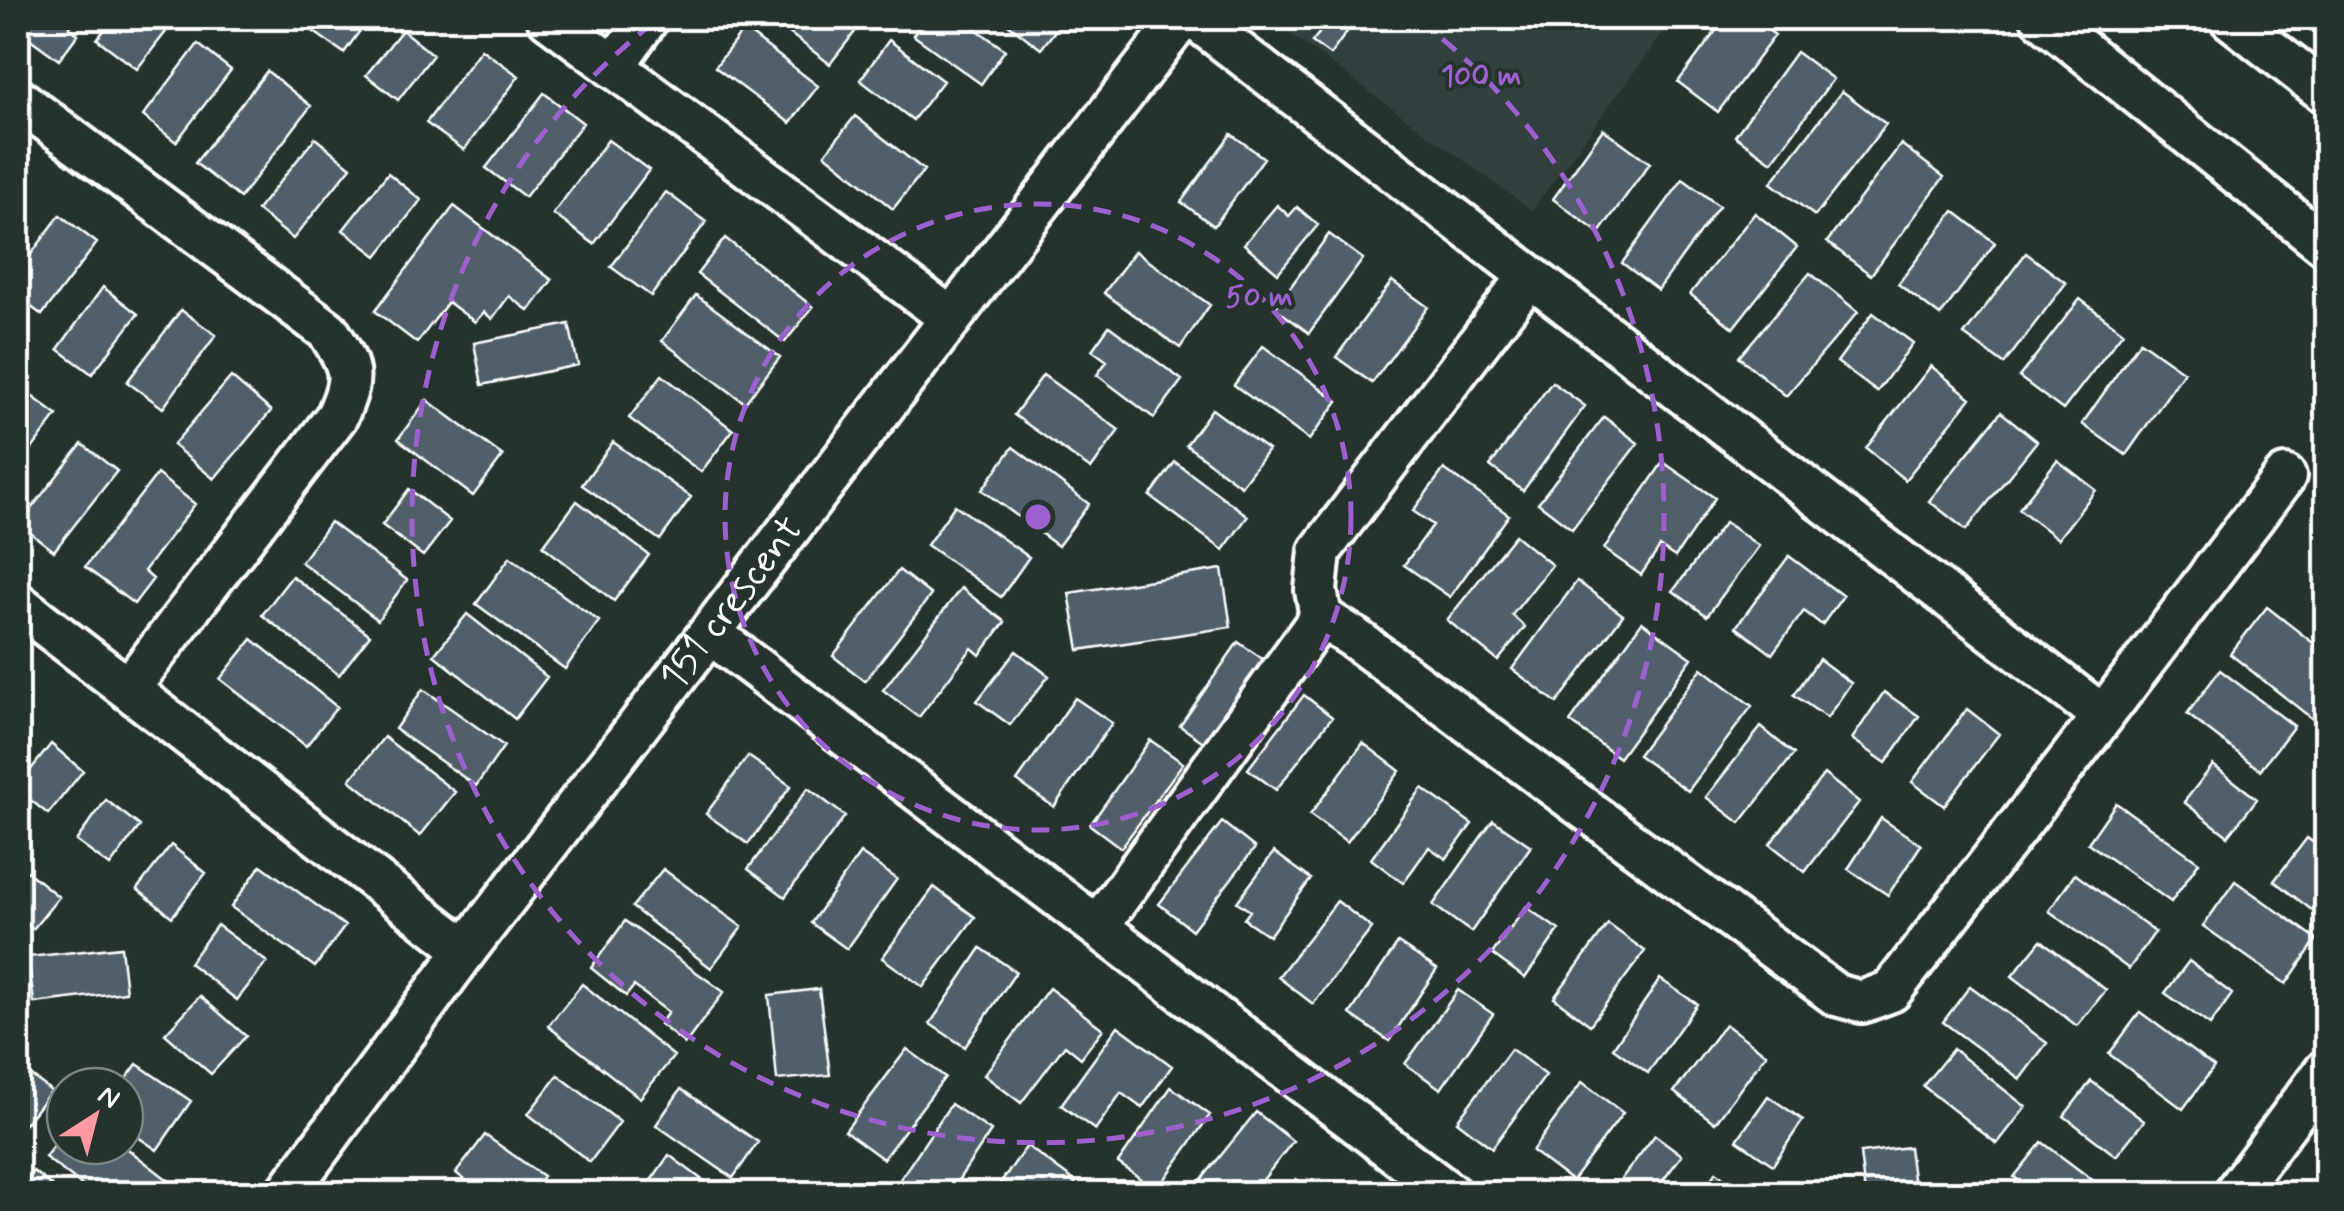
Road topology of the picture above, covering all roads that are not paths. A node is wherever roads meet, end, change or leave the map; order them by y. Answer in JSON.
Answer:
{"nodes":[{"id":1,"x":548,"y":18,"type":"edge"},
{"id":2,"x":648,"y":18,"type":"edge"},
{"id":3,"x":1182,"y":18,"type":"edge"},
{"id":4,"x":1194,"y":18,"type":"edge"},
{"id":5,"x":2042,"y":18,"type":"edge"},
{"id":6,"x":2230,"y":18,"type":"edge"},
{"id":7,"x":613,"y":67,"type":"junction"},
{"id":8,"x":2326,"y":92,"type":"edge"},
{"id":9,"x":18,"y":99,"type":"edge"},
{"id":10,"x":2326,"y":246,"type":"edge"},
{"id":11,"x":1529,"y":277,"type":"junction"},
{"id":12,"x":951,"y":318,"type":"junction"},
{"id":13,"x":2285,"y":476,"type":"dead end"},
{"id":14,"x":18,"y":604,"type":"edge"},
{"id":15,"x":1321,"y":617,"type":"junction"},
{"id":16,"x":710,"y":632,"type":"junction"},
{"id":17,"x":128,"y":688,"type":"junction"},
{"id":18,"x":2103,"y":716,"type":"junction"},
{"id":19,"x":1098,"y":926,"type":"junction"},
{"id":20,"x":466,"y":950,"type":"junction"},
{"id":21,"x":2326,"y":1070,"type":"edge"},
{"id":22,"x":286,"y":1194,"type":"edge"},
{"id":23,"x":1450,"y":1194,"type":"edge"},
{"id":24,"x":2234,"y":1194,"type":"edge"}],
"edges":[{"from":1,"to":7,"type":"street"},
{"from":2,"to":7,"type":"street"},
{"from":3,"to":12,"type":"street","name":"151 crescent"},
{"from":4,"to":11,"type":"street"},
{"from":5,"to":10,"type":"street"},
{"from":6,"to":8,"type":"street"},
{"from":7,"to":12,"type":"street"},
{"from":9,"to":17,"type":"street"},
{"from":11,"to":15,"type":"street"},
{"from":11,"to":18,"type":"street"},
{"from":12,"to":16,"type":"street","name":"151 crescent"},
{"from":13,"to":18,"type":"street"},
{"from":14,"to":17,"type":"street"},
{"from":15,"to":18,"type":"street"},
{"from":15,"to":19,"type":"street"},
{"from":16,"to":19,"type":"street"},
{"from":16,"to":20,"type":"street","name":"151 crescent"},
{"from":17,"to":20,"type":"street"},
{"from":19,"to":23,"type":"street"},
{"from":20,"to":22,"type":"street","name":"151 crescent"},
{"from":21,"to":24,"type":"street"}]}
